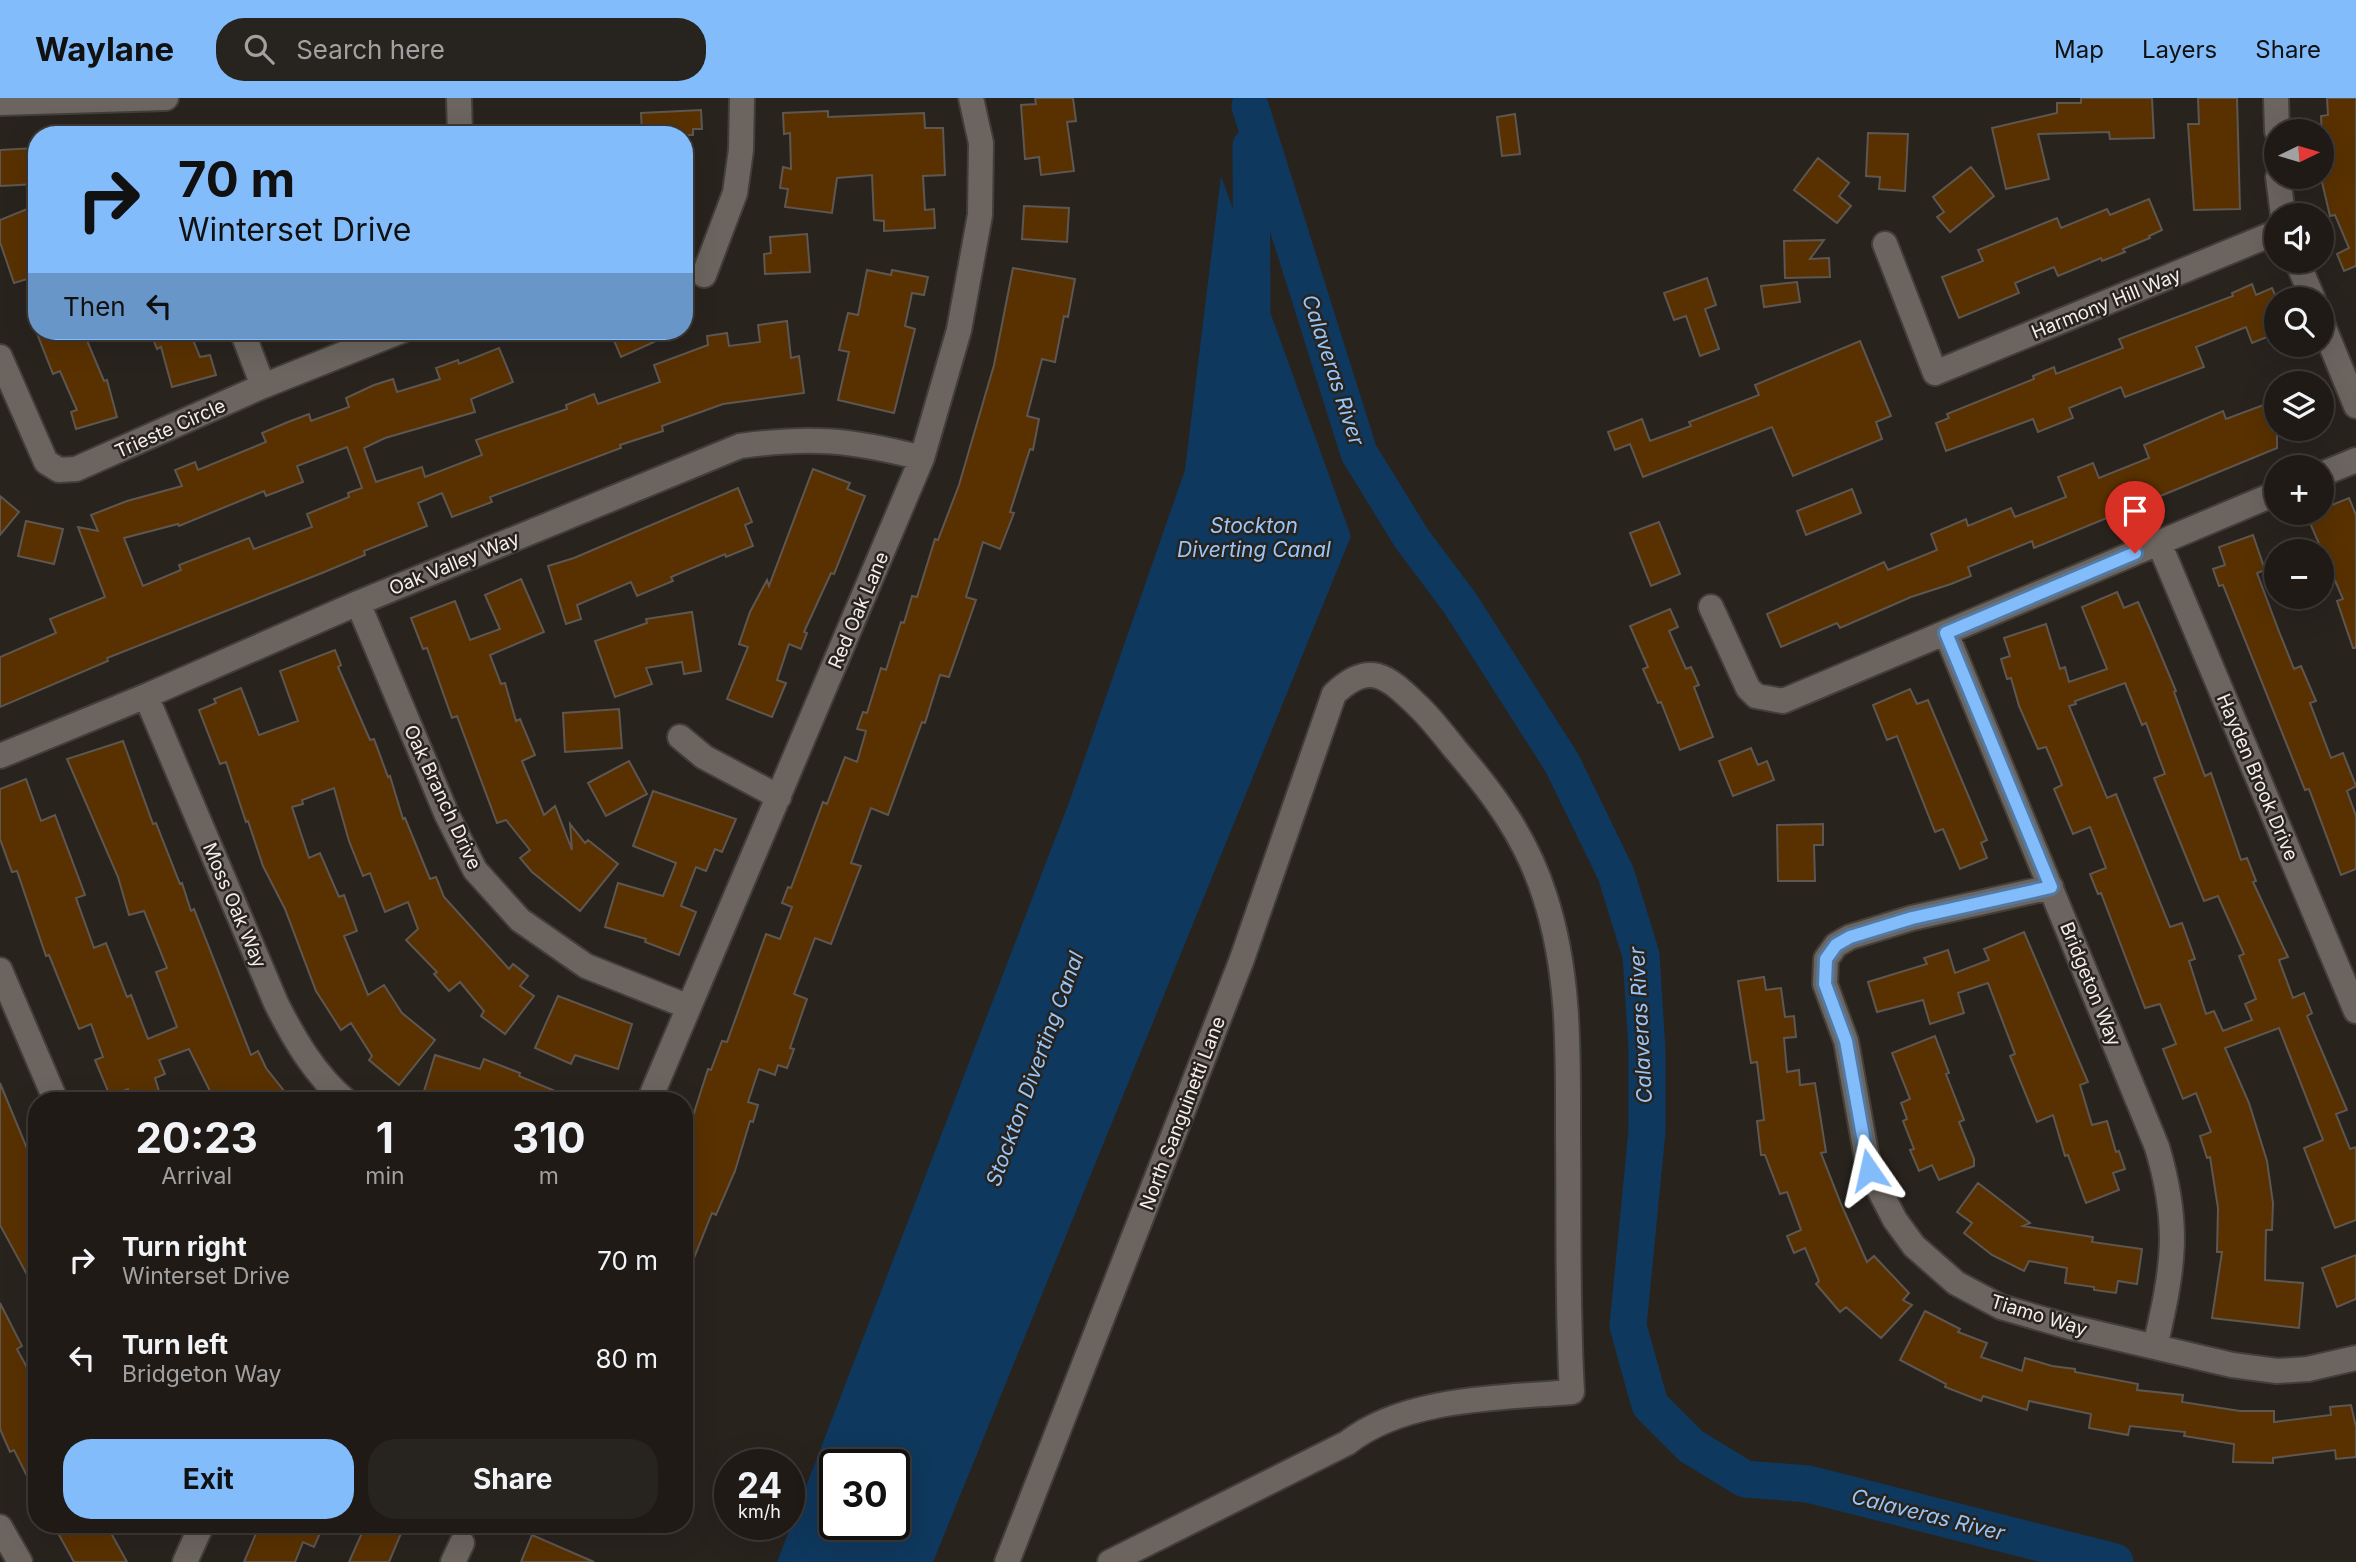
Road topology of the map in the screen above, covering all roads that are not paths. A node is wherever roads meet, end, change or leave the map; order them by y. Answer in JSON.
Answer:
{"nodes":[{"id":1,"x":166,"y":98,"type":"edge"},
{"id":2,"x":458,"y":98,"type":"edge"},
{"id":3,"x":742,"y":98,"type":"edge"},
{"id":4,"x":971,"y":98,"type":"edge"},
{"id":5,"x":2276,"y":98,"type":"edge"},
{"id":6,"x":0,"y":103,"type":"edge"},
{"id":7,"x":2277,"y":119,"type":"edge"},
{"id":8,"x":460,"y":126,"type":"edge"},
{"id":9,"x":2264,"y":237,"type":"edge"},
{"id":10,"x":1885,"y":244,"type":"dead end"},
{"id":11,"x":704,"y":275,"type":"dead end"},
{"id":12,"x":245,"y":340,"type":"edge"},
{"id":13,"x":378,"y":340,"type":"edge"},
{"id":14,"x":2334,"y":353,"type":"edge"},
{"id":15,"x":0,"y":357,"type":"edge"},
{"id":16,"x":263,"y":386,"type":"junction"},
{"id":17,"x":2356,"y":407,"type":"edge"},
{"id":18,"x":922,"y":458,"type":"junction"},
{"id":19,"x":2356,"y":460,"type":"edge"},
{"id":20,"x":2334,"y":469,"type":"edge"},
{"id":21,"x":2264,"y":499,"type":"edge"},
{"id":22,"x":2159,"y":543,"type":"junction"},
{"id":23,"x":358,"y":603,"type":"junction"},
{"id":24,"x":1711,"y":607,"type":"dead end"},
{"id":25,"x":1946,"y":633,"type":"junction"},
{"id":26,"x":146,"y":696,"type":"junction"},
{"id":27,"x":680,"y":737,"type":"dead end"},
{"id":28,"x":0,"y":756,"type":"edge"},
{"id":29,"x":779,"y":797,"type":"junction"},
{"id":30,"x":2051,"y":887,"type":"junction"},
{"id":31,"x":0,"y":970,"type":"edge"},
{"id":32,"x":690,"y":1007,"type":"junction"},
{"id":33,"x":2356,"y":1011,"type":"edge"},
{"id":34,"x":52,"y":1092,"type":"edge"},
{"id":35,"x":338,"y":1092,"type":"edge"},
{"id":36,"x":653,"y":1092,"type":"edge"},
{"id":37,"x":2155,"y":1348,"type":"junction"},
{"id":38,"x":2356,"y":1359,"type":"edge"},
{"id":39,"x":0,"y":1527,"type":"edge"},
{"id":40,"x":198,"y":1533,"type":"edge"},
{"id":41,"x":20,"y":1562,"type":"edge"},
{"id":42,"x":185,"y":1562,"type":"edge"},
{"id":43,"x":1007,"y":1562,"type":"edge"},
{"id":44,"x":1110,"y":1562,"type":"edge"}],
"edges":[{"from":1,"to":6,"type":"street"},
{"from":2,"to":8,"type":"street"},
{"from":3,"to":11,"type":"street"},
{"from":4,"to":18,"type":"street","name":"Red Oak Lane"},
{"from":5,"to":7,"type":"street"},
{"from":9,"to":10,"type":"street","name":"Harmony Hill Way"},
{"from":12,"to":16,"type":"street"},
{"from":13,"to":16,"type":"street","name":"Trieste Circle"},
{"from":14,"to":17,"type":"street"},
{"from":15,"to":16,"type":"street","name":"Trieste Circle"},
{"from":18,"to":23,"type":"street","name":"Oak Valley Way"},
{"from":18,"to":29,"type":"street","name":"Red Oak Lane"},
{"from":19,"to":20,"type":"street"},
{"from":21,"to":22,"type":"street"},
{"from":22,"to":25,"type":"street"},
{"from":22,"to":33,"type":"street","name":"Hayden Brook Drive"},
{"from":23,"to":26,"type":"street","name":"Oak Valley Way"},
{"from":23,"to":32,"type":"street","name":"Oak Branch Drive"},
{"from":24,"to":25,"type":"street"},
{"from":25,"to":30,"type":"street","name":"Bridgeton Way"},
{"from":26,"to":28,"type":"street","name":"Oak Valley Way"},
{"from":26,"to":35,"type":"street","name":"Moss Oak Way"},
{"from":27,"to":29,"type":"street"},
{"from":29,"to":32,"type":"street","name":"Red Oak Lane"},
{"from":30,"to":37,"type":"street","name":"Bridgeton Way"},
{"from":30,"to":37,"type":"street","name":"Tiamo Way"},
{"from":31,"to":34,"type":"street"},
{"from":32,"to":36,"type":"street","name":"Red Oak Lane"},
{"from":37,"to":38,"type":"street","name":"Tiamo Way"},
{"from":39,"to":41,"type":"street"},
{"from":40,"to":42,"type":"street"},
{"from":43,"to":44,"type":"street","name":"North Sanguinetti Lane"}]}
